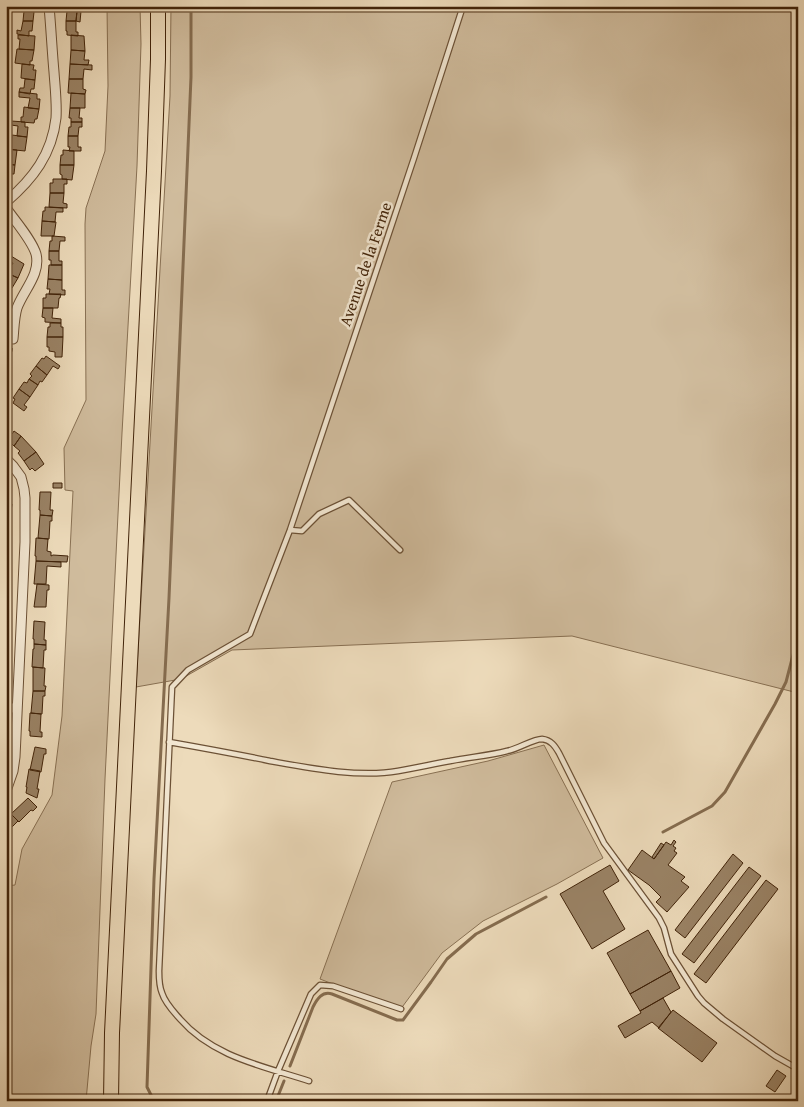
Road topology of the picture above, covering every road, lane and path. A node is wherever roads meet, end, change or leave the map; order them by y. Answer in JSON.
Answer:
{"nodes":[{"id":1,"x":49,"y":6,"type":"edge"},
{"id":2,"x":149,"y":6,"type":"edge"},
{"id":3,"x":158,"y":6,"type":"edge"},
{"id":4,"x":463,"y":6,"type":"edge"},
{"id":5,"x":6,"y":202,"type":"edge"},
{"id":6,"x":6,"y":208,"type":"edge"},
{"id":7,"x":13,"y":339,"type":"joint"},
{"id":8,"x":6,"y":370,"type":"edge"},
{"id":9,"x":6,"y":459,"type":"edge"},
{"id":10,"x":290,"y":530,"type":"junction"},
{"id":11,"x":400,"y":550,"type":"dead end"},
{"id":12,"x":6,"y":708,"type":"edge"},
{"id":13,"x":17,"y":708,"type":"junction"},
{"id":14,"x":169,"y":742,"type":"junction"},
{"id":15,"x":6,"y":791,"type":"edge"},
{"id":16,"x":401,"y":1009,"type":"dead end"},
{"id":17,"x":798,"y":1069,"type":"edge"},
{"id":18,"x":278,"y":1071,"type":"junction"},
{"id":19,"x":309,"y":1081,"type":"dead end"},
{"id":20,"x":101,"y":1101,"type":"edge"},
{"id":21,"x":111,"y":1101,"type":"edge"},
{"id":22,"x":267,"y":1101,"type":"edge"}],
"edges":[{"from":1,"to":5,"type":"street"},
{"from":2,"to":20,"type":"main road"},
{"from":3,"to":21,"type":"main road"},
{"from":4,"to":10,"type":"lane","name":"Avenue de la Ferme"},
{"from":6,"to":7,"type":"street"},
{"from":7,"to":8,"type":"path"},
{"from":9,"to":13,"type":"street"},
{"from":10,"to":11,"type":"lane"},
{"from":10,"to":14,"type":"lane","name":"Avenue de la Ferme"},
{"from":12,"to":13,"type":"street"},
{"from":13,"to":15,"type":"street"},
{"from":14,"to":17,"type":"lane"},
{"from":14,"to":18,"type":"lane","name":"Avenue de la Ferme"},
{"from":16,"to":18,"type":"lane"},
{"from":18,"to":19,"type":"lane","name":"Avenue de la Ferme"},
{"from":18,"to":22,"type":"lane"}]}
